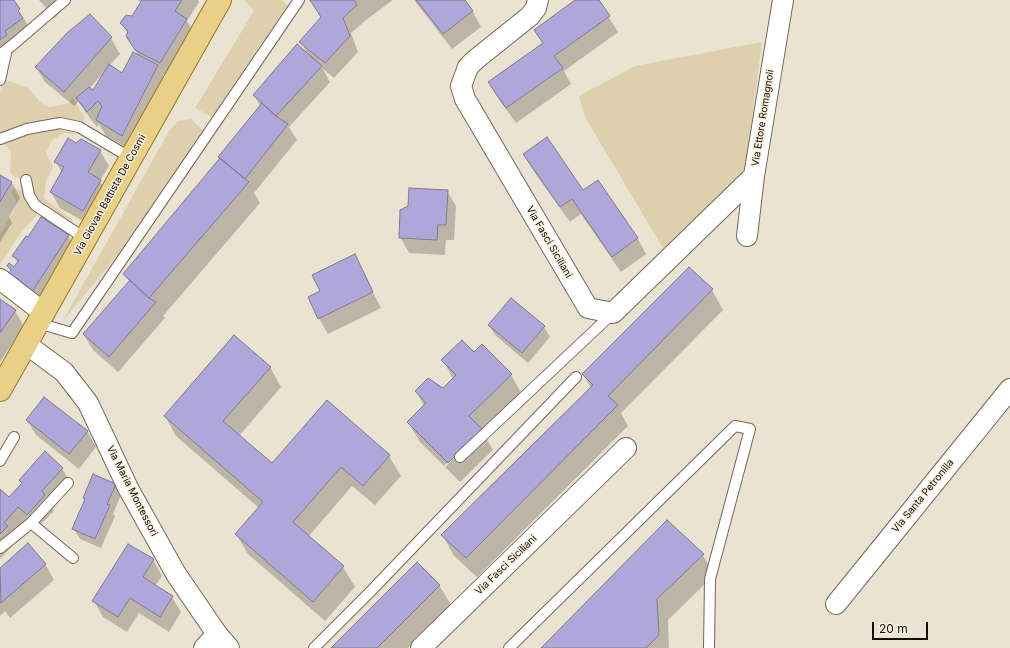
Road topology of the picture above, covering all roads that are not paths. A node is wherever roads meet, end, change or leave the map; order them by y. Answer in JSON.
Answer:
{"nodes":[{"id":1,"x":65,"y":0,"type":"edge"},
{"id":2,"x":220,"y":0,"type":"edge"},
{"id":3,"x":299,"y":0,"type":"edge"},
{"id":4,"x":538,"y":0,"type":"edge"},
{"id":5,"x":783,"y":0,"type":"edge"},
{"id":6,"x":4,"y":52,"type":"edge"},
{"id":7,"x":0,"y":80,"type":"edge"},
{"id":8,"x":0,"y":139,"type":"edge"},
{"id":9,"x":131,"y":158,"type":"junction"},
{"id":10,"x":754,"y":176,"type":"junction"},
{"id":11,"x":26,"y":180,"type":"dead end"},
{"id":12,"x":747,"y":236,"type":"dead end"},
{"id":13,"x":86,"y":239,"type":"junction"},
{"id":14,"x":0,"y":279,"type":"edge"},
{"id":15,"x":613,"y":313,"type":"junction"},
{"id":16,"x":41,"y":318,"type":"junction"},
{"id":17,"x":26,"y":344,"type":"junction"},
{"id":18,"x":576,"y":377,"type":"dead end"},
{"id":19,"x":1010,"y":389,"type":"edge"},
{"id":20,"x":0,"y":390,"type":"edge"},
{"id":21,"x":14,"y":437,"type":"dead end"},
{"id":22,"x":626,"y":448,"type":"dead end"},
{"id":23,"x":460,"y":457,"type":"dead end"},
{"id":24,"x":0,"y":461,"type":"edge"},
{"id":25,"x":68,"y":482,"type":"dead end"},
{"id":26,"x":32,"y":523,"type":"junction"},
{"id":27,"x":0,"y":548,"type":"edge"},
{"id":28,"x":73,"y":558,"type":"dead end"},
{"id":29,"x":836,"y":604,"type":"dead end"},
{"id":30,"x":217,"y":643,"type":"edge"},
{"id":31,"x":314,"y":648,"type":"edge"},
{"id":32,"x":421,"y":648,"type":"edge"},
{"id":33,"x":509,"y":648,"type":"edge"},
{"id":34,"x":709,"y":648,"type":"edge"}],
"edges":[{"from":1,"to":6,"type":"lane"},
{"from":2,"to":9,"type":"main road","name":"Via Giovan Battista De Cosmi"},
{"from":3,"to":16,"type":"lane"},
{"from":4,"to":15,"type":"street","name":"Via Fasci Siciliani"},
{"from":5,"to":10,"type":"street","name":"Via Ettore Romagnoli"},
{"from":6,"to":7,"type":"lane"},
{"from":8,"to":9,"type":"lane"},
{"from":9,"to":13,"type":"main road","name":"Via Giovan Battista De Cosmi"},
{"from":10,"to":12,"type":"street","name":"Via Ettore Romagnoli"},
{"from":10,"to":15,"type":"street"},
{"from":11,"to":13,"type":"lane"},
{"from":13,"to":16,"type":"main road","name":"Via Giovan Battista De Cosmi"},
{"from":14,"to":16,"type":"street"},
{"from":15,"to":23,"type":"lane"},
{"from":16,"to":17,"type":"main road","name":"Via Giovan Battista De Cosmi"},
{"from":17,"to":20,"type":"main road","name":"Via Giovan Battista De Cosmi"},
{"from":17,"to":30,"type":"street","name":"Via Maria Montessori"},
{"from":18,"to":31,"type":"lane"},
{"from":19,"to":29,"type":"street","name":"Via Santa Petronilla"},
{"from":21,"to":24,"type":"lane"},
{"from":22,"to":32,"type":"street","name":"Via Fasci Siciliani"},
{"from":25,"to":26,"type":"lane"},
{"from":26,"to":27,"type":"lane"},
{"from":26,"to":28,"type":"lane"},
{"from":33,"to":34,"type":"lane"}]}
